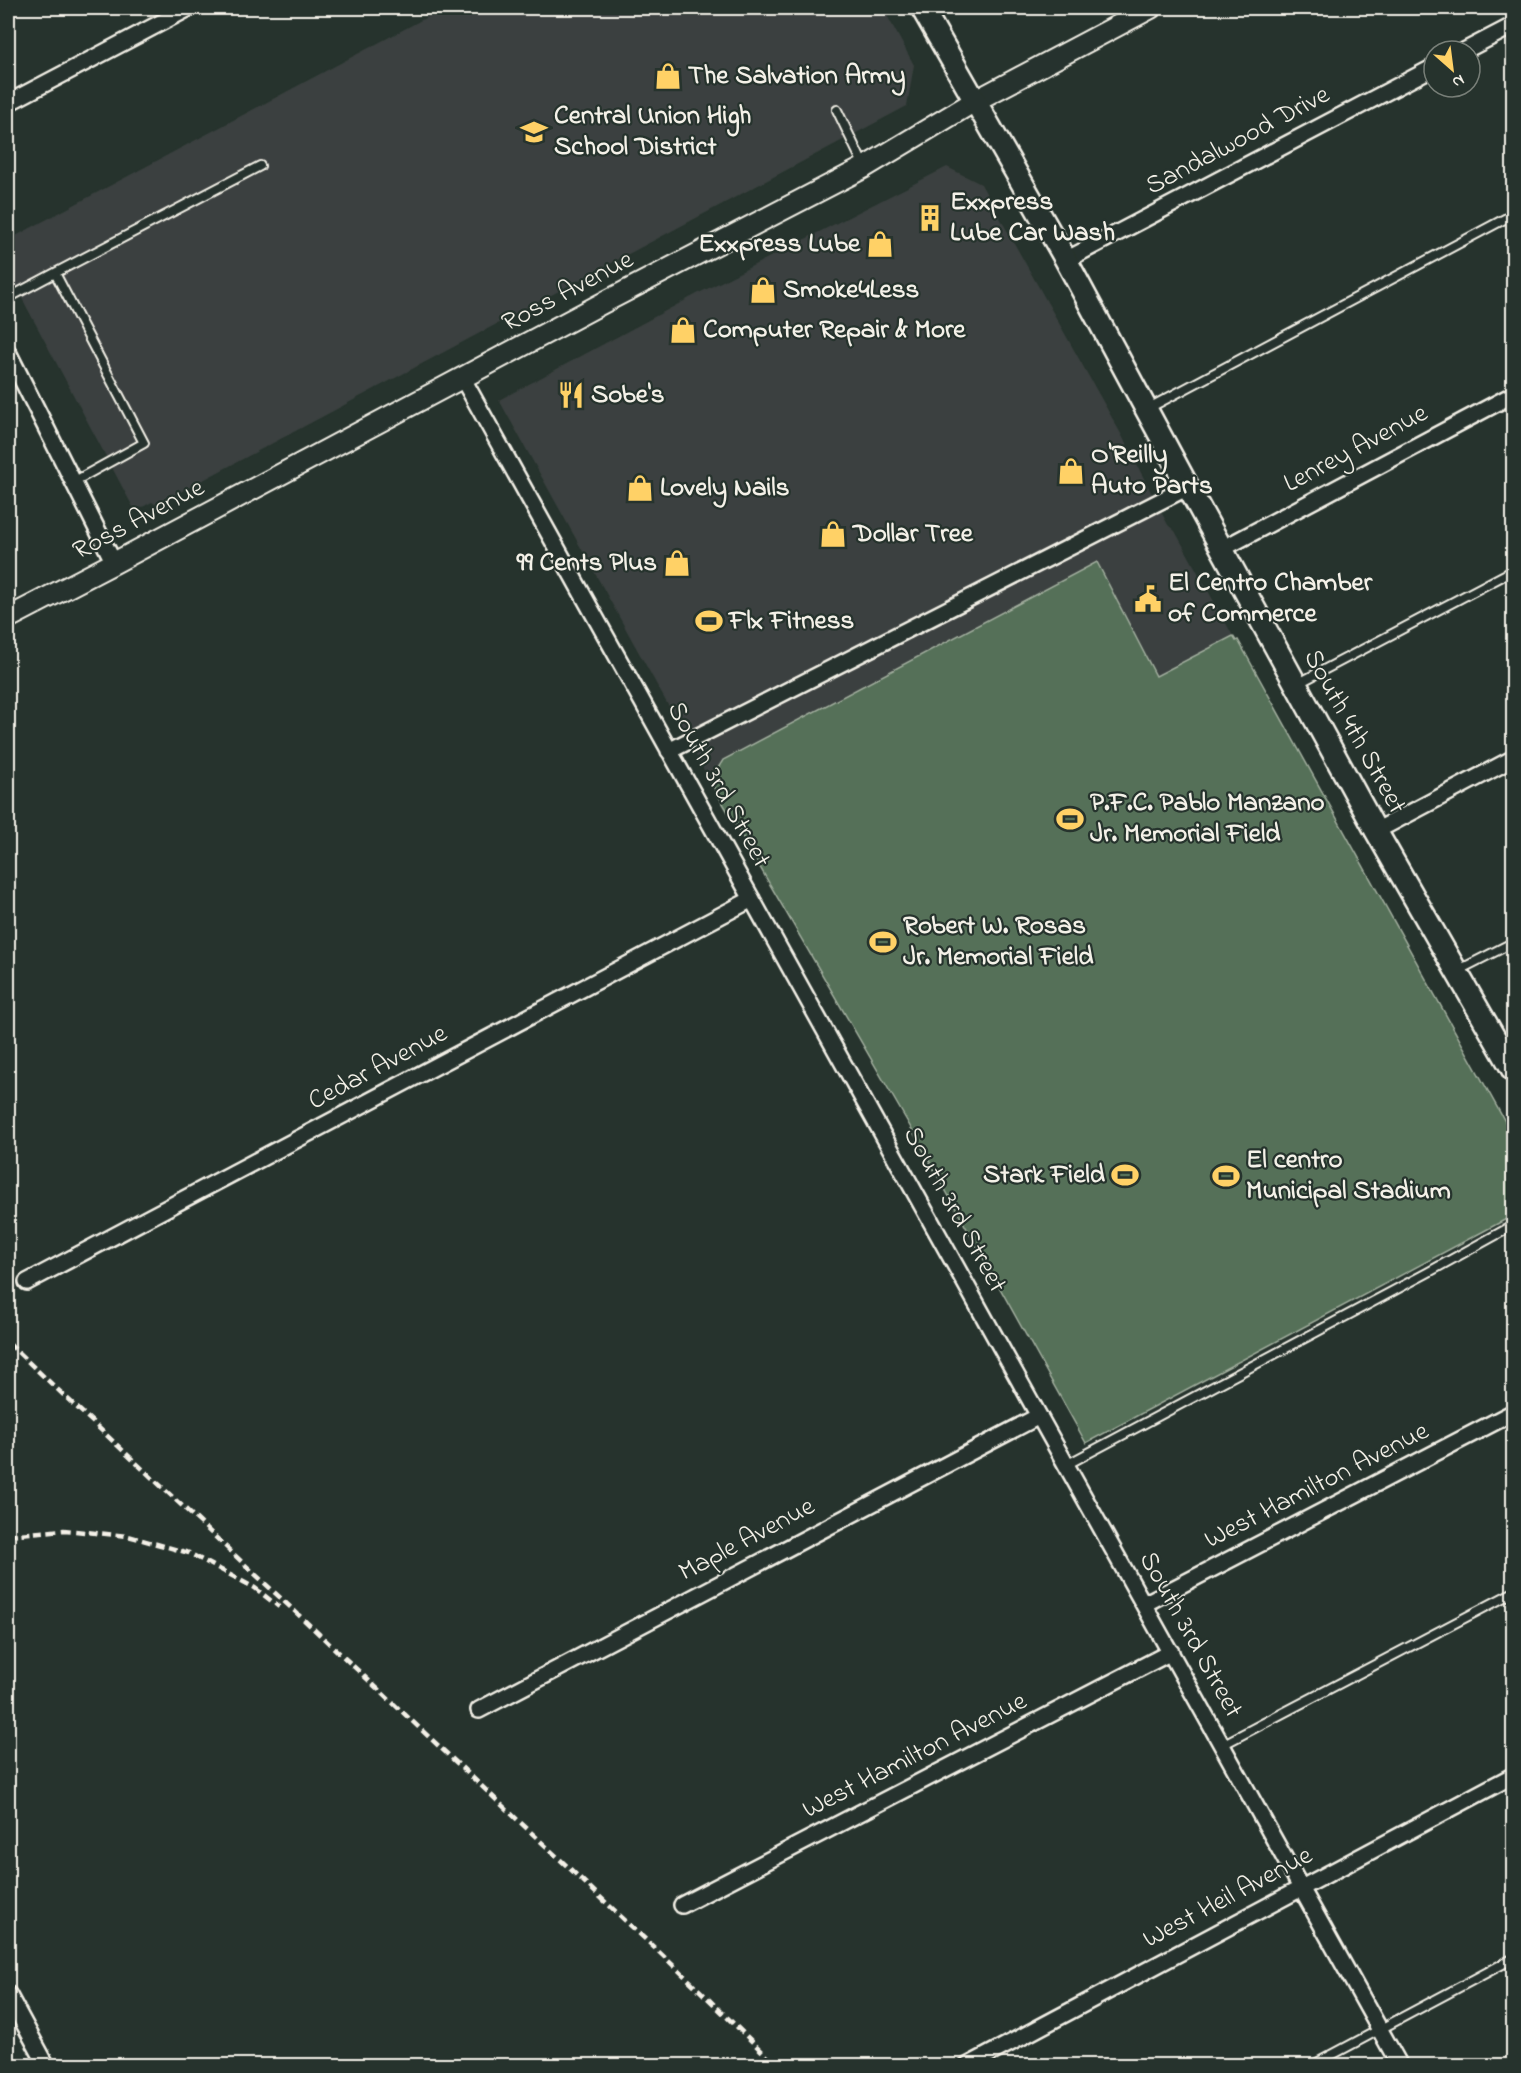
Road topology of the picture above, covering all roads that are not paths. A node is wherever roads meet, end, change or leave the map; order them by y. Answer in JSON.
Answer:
{"nodes":[{"id":1,"x":189,"y":8,"type":"edge"},
{"id":2,"x":922,"y":8,"type":"edge"},
{"id":3,"x":1150,"y":8,"type":"edge"},
{"id":4,"x":1514,"y":25,"type":"edge"},
{"id":5,"x":1482,"y":42,"type":"edge"},
{"id":6,"x":1422,"y":73,"type":"edge"},
{"id":7,"x":975,"y":100,"type":"junction"},
{"id":8,"x":8,"y":103,"type":"edge"},
{"id":9,"x":837,"y":110,"type":"dead end"},
{"id":10,"x":260,"y":166,"type":"dead end"},
{"id":11,"x":865,"y":167,"type":"junction"},
{"id":12,"x":1514,"y":214,"type":"edge"},
{"id":13,"x":1066,"y":260,"type":"junction"},
{"id":14,"x":55,"y":273,"type":"junction"},
{"id":15,"x":8,"y":298,"type":"edge"},
{"id":16,"x":8,"y":352,"type":"edge"},
{"id":17,"x":463,"y":379,"type":"junction"},
{"id":18,"x":1514,"y":394,"type":"edge"},
{"id":19,"x":1146,"y":410,"type":"junction"},
{"id":20,"x":73,"y":482,"type":"junction"},
{"id":21,"x":1188,"y":487,"type":"junction"},
{"id":22,"x":1222,"y":549,"type":"junction"},
{"id":23,"x":114,"y":564,"type":"junction"},
{"id":24,"x":1514,"y":570,"type":"edge"},
{"id":25,"x":8,"y":618,"type":"edge"},
{"id":26,"x":1296,"y":685,"type":"junction"},
{"id":27,"x":669,"y":751,"type":"junction"},
{"id":28,"x":1514,"y":758,"type":"edge"},
{"id":29,"x":1376,"y":831,"type":"junction"},
{"id":30,"x":752,"y":899,"type":"junction"},
{"id":31,"x":1514,"y":942,"type":"edge"},
{"id":32,"x":1457,"y":972,"type":"junction"},
{"id":33,"x":1514,"y":1072,"type":"edge"},
{"id":34,"x":1514,"y":1225,"type":"edge"},
{"id":35,"x":27,"y":1282,"type":"dead end"},
{"id":36,"x":1514,"y":1413,"type":"edge"},
{"id":37,"x":1039,"y":1416,"type":"junction"},
{"id":38,"x":1066,"y":1465,"type":"junction"},
{"id":39,"x":1514,"y":1592,"type":"edge"},
{"id":40,"x":1144,"y":1604,"type":"junction"},
{"id":41,"x":1171,"y":1652,"type":"junction"},
{"id":42,"x":478,"y":1710,"type":"dead end"},
{"id":43,"x":1222,"y":1745,"type":"junction"},
{"id":44,"x":1514,"y":1775,"type":"edge"},
{"id":45,"x":1301,"y":1888,"type":"junction"},
{"id":46,"x":682,"y":1905,"type":"dead end"},
{"id":47,"x":1514,"y":1958,"type":"edge"},
{"id":48,"x":8,"y":1994,"type":"edge"},
{"id":49,"x":1380,"y":2029,"type":"junction"},
{"id":50,"x":47,"y":2066,"type":"edge"},
{"id":51,"x":967,"y":2066,"type":"edge"},
{"id":52,"x":1311,"y":2066,"type":"edge"},
{"id":53,"x":1400,"y":2066,"type":"edge"}],
"edges":[{"from":1,"to":8,"type":"street"},
{"from":2,"to":7,"type":"main road","name":"South 4th Street"},
{"from":3,"to":7,"type":"street","name":"Ross Avenue"},
{"from":4,"to":5,"type":"street"},
{"from":6,"to":13,"type":"street","name":"Sandalwood Drive"},
{"from":7,"to":11,"type":"street","name":"Ross Avenue"},
{"from":7,"to":13,"type":"main road","name":"South 4th Street"},
{"from":9,"to":11,"type":"lane"},
{"from":10,"to":14,"type":"lane"},
{"from":11,"to":17,"type":"street","name":"Ross Avenue"},
{"from":12,"to":19,"type":"lane"},
{"from":13,"to":19,"type":"main road","name":"South 4th Street"},
{"from":14,"to":15,"type":"lane"},
{"from":14,"to":20,"type":"lane"},
{"from":16,"to":20,"type":"street"},
{"from":17,"to":23,"type":"street","name":"Ross Avenue"},
{"from":17,"to":27,"type":"street","name":"South 3rd Street"},
{"from":18,"to":22,"type":"street","name":"Lenrey Avenue"},
{"from":19,"to":21,"type":"main road","name":"South 4th Street"},
{"from":20,"to":23,"type":"street"},
{"from":21,"to":22,"type":"main road","name":"South 4th Street"},
{"from":21,"to":27,"type":"street"},
{"from":22,"to":26,"type":"main road","name":"South 4th Street"},
{"from":23,"to":25,"type":"street","name":"Ross Avenue"},
{"from":24,"to":26,"type":"lane"},
{"from":26,"to":29,"type":"main road","name":"South 4th Street"},
{"from":27,"to":30,"type":"street","name":"South 3rd Street"},
{"from":28,"to":29,"type":"street"},
{"from":29,"to":32,"type":"main road","name":"South 4th Street"},
{"from":30,"to":35,"type":"street","name":"Cedar Avenue"},
{"from":30,"to":37,"type":"street","name":"South 3rd Street"},
{"from":31,"to":32,"type":"lane"},
{"from":32,"to":33,"type":"main road","name":"South 4th Street"},
{"from":34,"to":38,"type":"lane"},
{"from":36,"to":40,"type":"street","name":"West Hamilton Avenue"},
{"from":37,"to":38,"type":"street","name":"South 3rd Street"},
{"from":37,"to":42,"type":"street","name":"Maple Avenue"},
{"from":38,"to":40,"type":"street","name":"South 3rd Street"},
{"from":39,"to":43,"type":"lane"},
{"from":40,"to":41,"type":"street","name":"South 3rd Street"},
{"from":41,"to":43,"type":"street","name":"South 3rd Street"},
{"from":41,"to":46,"type":"street","name":"West Hamilton Avenue"},
{"from":43,"to":45,"type":"street","name":"South 3rd Street"},
{"from":44,"to":45,"type":"street","name":"West Heil Avenue"},
{"from":45,"to":49,"type":"street","name":"South 3rd Street"},
{"from":45,"to":51,"type":"street","name":"West Heil Avenue"},
{"from":47,"to":49,"type":"lane"},
{"from":48,"to":50,"type":"street"},
{"from":49,"to":52,"type":"lane"},
{"from":49,"to":53,"type":"street","name":"South 3rd Street"}]}
